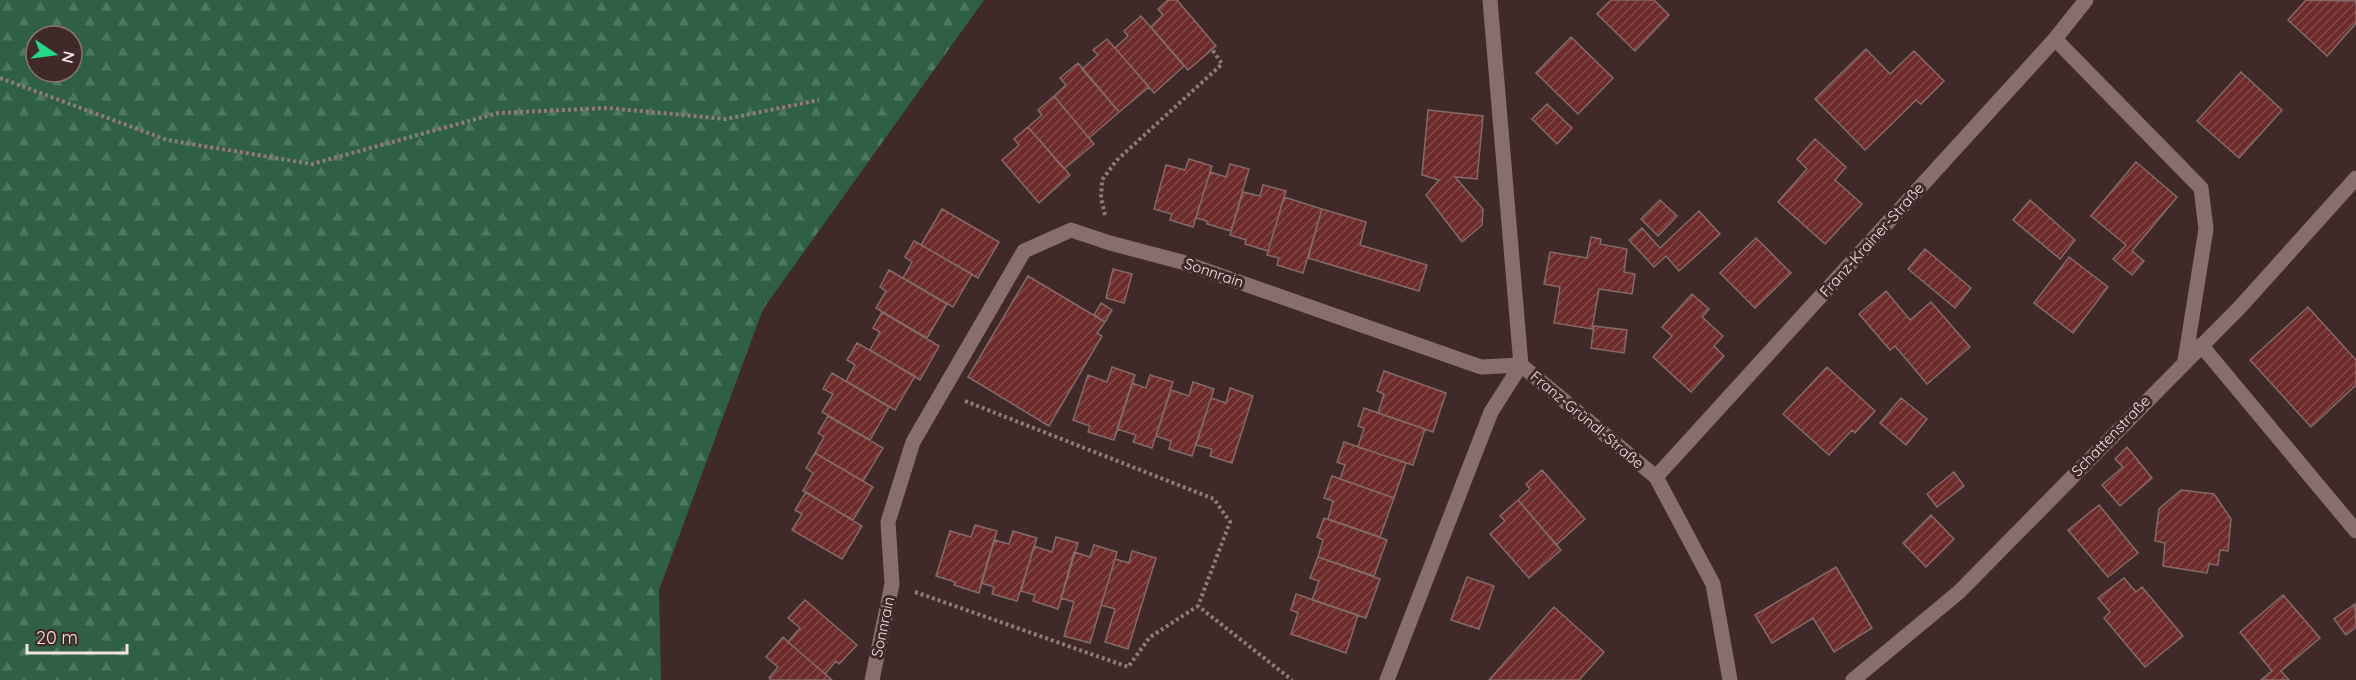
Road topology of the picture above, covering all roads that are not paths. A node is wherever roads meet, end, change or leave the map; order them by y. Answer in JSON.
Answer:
{"nodes":[{"id":1,"x":1490,"y":0,"type":"edge"},
{"id":2,"x":2086,"y":0,"type":"edge"},
{"id":3,"x":2055,"y":39,"type":"junction"},
{"id":4,"x":2356,"y":178,"type":"edge"},
{"id":5,"x":2201,"y":345,"type":"junction"},
{"id":6,"x":2185,"y":361,"type":"junction"},
{"id":7,"x":1521,"y":365,"type":"junction"},
{"id":8,"x":1656,"y":477,"type":"junction"},
{"id":9,"x":2356,"y":531,"type":"edge"},
{"id":10,"x":872,"y":680,"type":"edge"},
{"id":11,"x":1386,"y":680,"type":"edge"},
{"id":12,"x":1730,"y":680,"type":"edge"},
{"id":13,"x":1853,"y":680,"type":"edge"}],
"edges":[{"from":1,"to":7,"type":"street","name":"Franz-Gründl-Straße"},
{"from":2,"to":3,"type":"street","name":"Franz-Krainer-Straße"},
{"from":3,"to":6,"type":"street"},
{"from":3,"to":8,"type":"street","name":"Franz-Krainer-Straße"},
{"from":4,"to":5,"type":"street","name":"Schattenstraße"},
{"from":5,"to":6,"type":"street","name":"Schattenstraße"},
{"from":5,"to":9,"type":"street"},
{"from":6,"to":13,"type":"street","name":"Schattenstraße"},
{"from":7,"to":8,"type":"street","name":"Franz-Gründl-Straße"},
{"from":7,"to":10,"type":"street","name":"Sonnrain"},
{"from":7,"to":11,"type":"street"},
{"from":8,"to":12,"type":"street","name":"Franz-Gründl-Straße"}]}
